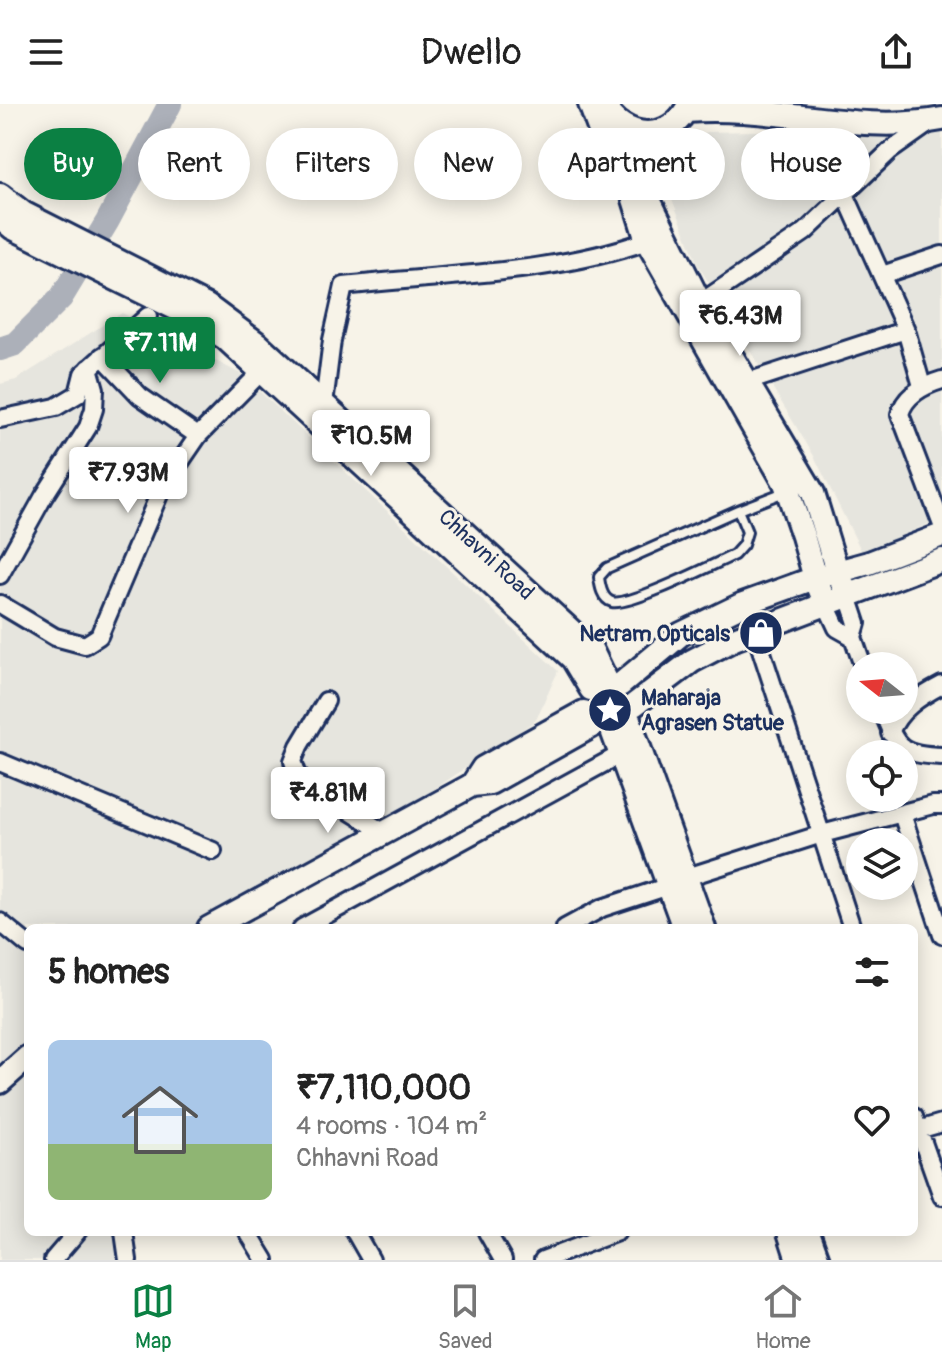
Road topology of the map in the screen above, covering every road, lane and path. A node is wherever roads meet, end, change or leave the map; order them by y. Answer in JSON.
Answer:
{"nodes":[{"id":1,"x":590,"y":104,"type":"edge"},
{"id":2,"x":604,"y":104,"type":"edge"},
{"id":3,"x":687,"y":107,"type":"edge"},
{"id":4,"x":937,"y":120,"type":"edge"},
{"id":5,"x":620,"y":125,"type":"junction"},
{"id":6,"x":599,"y":128,"type":"edge"},
{"id":7,"x":620,"y":128,"type":"edge"},
{"id":8,"x":628,"y":128,"type":"edge"},
{"id":9,"x":665,"y":128,"type":"edge"},
{"id":10,"x":870,"y":170,"type":"edge"},
{"id":11,"x":0,"y":195,"type":"edge"},
{"id":12,"x":634,"y":200,"type":"edge"},
{"id":13,"x":650,"y":200,"type":"edge"},
{"id":14,"x":839,"y":200,"type":"edge"},
{"id":15,"x":848,"y":200,"type":"edge"},
{"id":16,"x":12,"y":219,"type":"edge"},
{"id":17,"x":647,"y":241,"type":"junction"},
{"id":18,"x":942,"y":255,"type":"edge"},
{"id":19,"x":882,"y":275,"type":"junction"},
{"id":20,"x":700,"y":303,"type":"junction"},
{"id":21,"x":148,"y":316,"type":"dead end"},
{"id":22,"x":906,"y":330,"type":"junction"},
{"id":23,"x":102,"y":356,"type":"junction"},
{"id":24,"x":268,"y":365,"type":"junction"},
{"id":25,"x":89,"y":368,"type":"junction"},
{"id":26,"x":942,"y":380,"type":"edge"},
{"id":27,"x":747,"y":382,"type":"junction"},
{"id":28,"x":922,"y":386,"type":"junction"},
{"id":29,"x":324,"y":404,"type":"junction"},
{"id":30,"x":0,"y":419,"type":"edge"},
{"id":31,"x":198,"y":436,"type":"junction"},
{"id":32,"x":788,"y":491,"type":"junction"},
{"id":33,"x":738,"y":510,"type":"junction"},
{"id":34,"x":942,"y":525,"type":"edge"},
{"id":35,"x":942,"y":535,"type":"edge"},
{"id":36,"x":942,"y":560,"type":"edge"},
{"id":37,"x":837,"y":571,"type":"junction"},
{"id":38,"x":0,"y":575,"type":"edge"},
{"id":39,"x":815,"y":578,"type":"junction"},
{"id":40,"x":848,"y":596,"type":"junction"},
{"id":41,"x":825,"y":602,"type":"junction"},
{"id":42,"x":0,"y":604,"type":"edge"},
{"id":43,"x":755,"y":631,"type":"junction"},
{"id":44,"x":853,"y":637,"type":"junction"},
{"id":45,"x":858,"y":652,"type":"edge"},
{"id":46,"x":606,"y":685,"type":"junction"},
{"id":47,"x":942,"y":685,"type":"edge"},
{"id":48,"x":326,"y":701,"type":"dead end"},
{"id":49,"x":887,"y":724,"type":"edge"},
{"id":50,"x":612,"y":725,"type":"junction"},
{"id":51,"x":890,"y":733,"type":"junction"},
{"id":52,"x":942,"y":756,"type":"edge"},
{"id":53,"x":0,"y":762,"type":"edge"},
{"id":54,"x":942,"y":805,"type":"edge"},
{"id":55,"x":902,"y":814,"type":"junction"},
{"id":56,"x":383,"y":832,"type":"junction"},
{"id":57,"x":822,"y":834,"type":"junction"},
{"id":58,"x":213,"y":851,"type":"dead end"},
{"id":59,"x":678,"y":881,"type":"junction"},
{"id":60,"x":0,"y":922,"type":"edge"},
{"id":61,"x":216,"y":924,"type":"edge"},
{"id":62,"x":308,"y":924,"type":"edge"},
{"id":63,"x":572,"y":924,"type":"edge"},
{"id":64,"x":683,"y":924,"type":"edge"},
{"id":65,"x":702,"y":924,"type":"edge"},
{"id":66,"x":851,"y":924,"type":"edge"},
{"id":67,"x":942,"y":935,"type":"edge"},
{"id":68,"x":24,"y":942,"type":"edge"},
{"id":69,"x":24,"y":1061,"type":"edge"},
{"id":70,"x":0,"y":1082,"type":"edge"},
{"id":71,"x":942,"y":1123,"type":"edge"},
{"id":72,"x":918,"y":1124,"type":"edge"},
{"id":73,"x":918,"y":1130,"type":"edge"},
{"id":74,"x":942,"y":1196,"type":"edge"},
{"id":75,"x":74,"y":1236,"type":"edge"},
{"id":76,"x":125,"y":1236,"type":"edge"},
{"id":77,"x":250,"y":1236,"type":"edge"},
{"id":78,"x":357,"y":1236,"type":"edge"},
{"id":79,"x":489,"y":1236,"type":"edge"},
{"id":80,"x":606,"y":1236,"type":"edge"},
{"id":81,"x":790,"y":1236,"type":"edge"},
{"id":82,"x":809,"y":1236,"type":"edge"},
{"id":83,"x":53,"y":1260,"type":"edge"},
{"id":84,"x":128,"y":1260,"type":"edge"},
{"id":85,"x":265,"y":1260,"type":"edge"},
{"id":86,"x":371,"y":1260,"type":"edge"},
{"id":87,"x":503,"y":1260,"type":"edge"},
{"id":88,"x":543,"y":1260,"type":"edge"},
{"id":89,"x":798,"y":1260,"type":"edge"},
{"id":90,"x":818,"y":1260,"type":"edge"}],
"edges":[{"from":1,"to":6,"type":"main road"},
{"from":2,"to":5,"type":"main road"},
{"from":3,"to":4,"type":"main road"},
{"from":3,"to":9,"type":"main road"},
{"from":4,"to":10,"type":"street"},
{"from":5,"to":7,"type":"main road"},
{"from":5,"to":8,"type":"main road"},
{"from":11,"to":16,"type":"main road","name":"Chhavni Road"},
{"from":12,"to":17,"type":"main road"},
{"from":13,"to":20,"type":"main road"},
{"from":14,"to":20,"type":"street"},
{"from":15,"to":19,"type":"street"},
{"from":16,"to":24,"type":"main road","name":"Chhavni Road"},
{"from":17,"to":29,"type":"street"},
{"from":17,"to":32,"type":"main road"},
{"from":18,"to":19,"type":"street"},
{"from":19,"to":22,"type":"street"},
{"from":20,"to":27,"type":"main road"},
{"from":21,"to":23,"type":"street"},
{"from":22,"to":27,"type":"street"},
{"from":22,"to":28,"type":"street"},
{"from":23,"to":25,"type":"street"},
{"from":23,"to":31,"type":"street"},
{"from":24,"to":29,"type":"main road","name":"Chhavni Road"},
{"from":24,"to":31,"type":"street"},
{"from":24,"to":46,"type":"main road","name":"Chhavni Road"},
{"from":25,"to":30,"type":"street"},
{"from":25,"to":38,"type":"street"},
{"from":26,"to":28,"type":"street"},
{"from":27,"to":37,"type":"main road"},
{"from":28,"to":34,"type":"street"},
{"from":29,"to":46,"type":"main road","name":"Chhavni Road"},
{"from":31,"to":42,"type":"street"},
{"from":32,"to":33,"type":"lane"},
{"from":32,"to":39,"type":"main road"},
{"from":33,"to":33,"type":"lane"},
{"from":35,"to":37,"type":"main road"},
{"from":36,"to":40,"type":"main road"},
{"from":37,"to":39,"type":"main road"},
{"from":37,"to":40,"type":"main road"},
{"from":39,"to":41,"type":"main road"},
{"from":39,"to":46,"type":"main road"},
{"from":40,"to":41,"type":"main road"},
{"from":40,"to":44,"type":"street"},
{"from":41,"to":43,"type":"main road"},
{"from":41,"to":44,"type":"street"},
{"from":43,"to":50,"type":"main road"},
{"from":43,"to":57,"type":"street"},
{"from":44,"to":45,"type":"street"},
{"from":46,"to":50,"type":"main road"},
{"from":46,"to":50,"type":"main road"},
{"from":47,"to":51,"type":"street"},
{"from":48,"to":56,"type":"street"},
{"from":49,"to":51,"type":"street"},
{"from":50,"to":56,"type":"main road"},
{"from":50,"to":59,"type":"main road"},
{"from":50,"to":59,"type":"main road"},
{"from":50,"to":62,"type":"street"},
{"from":51,"to":52,"type":"street"},
{"from":53,"to":58,"type":"street"},
{"from":54,"to":55,"type":"street"},
{"from":55,"to":57,"type":"street"},
{"from":55,"to":67,"type":"street"},
{"from":56,"to":61,"type":"main road"},
{"from":57,"to":59,"type":"street"},
{"from":57,"to":66,"type":"street"},
{"from":59,"to":63,"type":"street"},
{"from":59,"to":64,"type":"main road"},
{"from":59,"to":65,"type":"main road"},
{"from":60,"to":68,"type":"street"},
{"from":69,"to":70,"type":"main road"},
{"from":71,"to":72,"type":"street"},
{"from":73,"to":74,"type":"street"},
{"from":75,"to":83,"type":"street"},
{"from":76,"to":84,"type":"street"},
{"from":77,"to":85,"type":"street"},
{"from":78,"to":86,"type":"street"},
{"from":79,"to":87,"type":"street"},
{"from":80,"to":88,"type":"street"},
{"from":81,"to":89,"type":"main road"},
{"from":82,"to":90,"type":"main road"}]}
